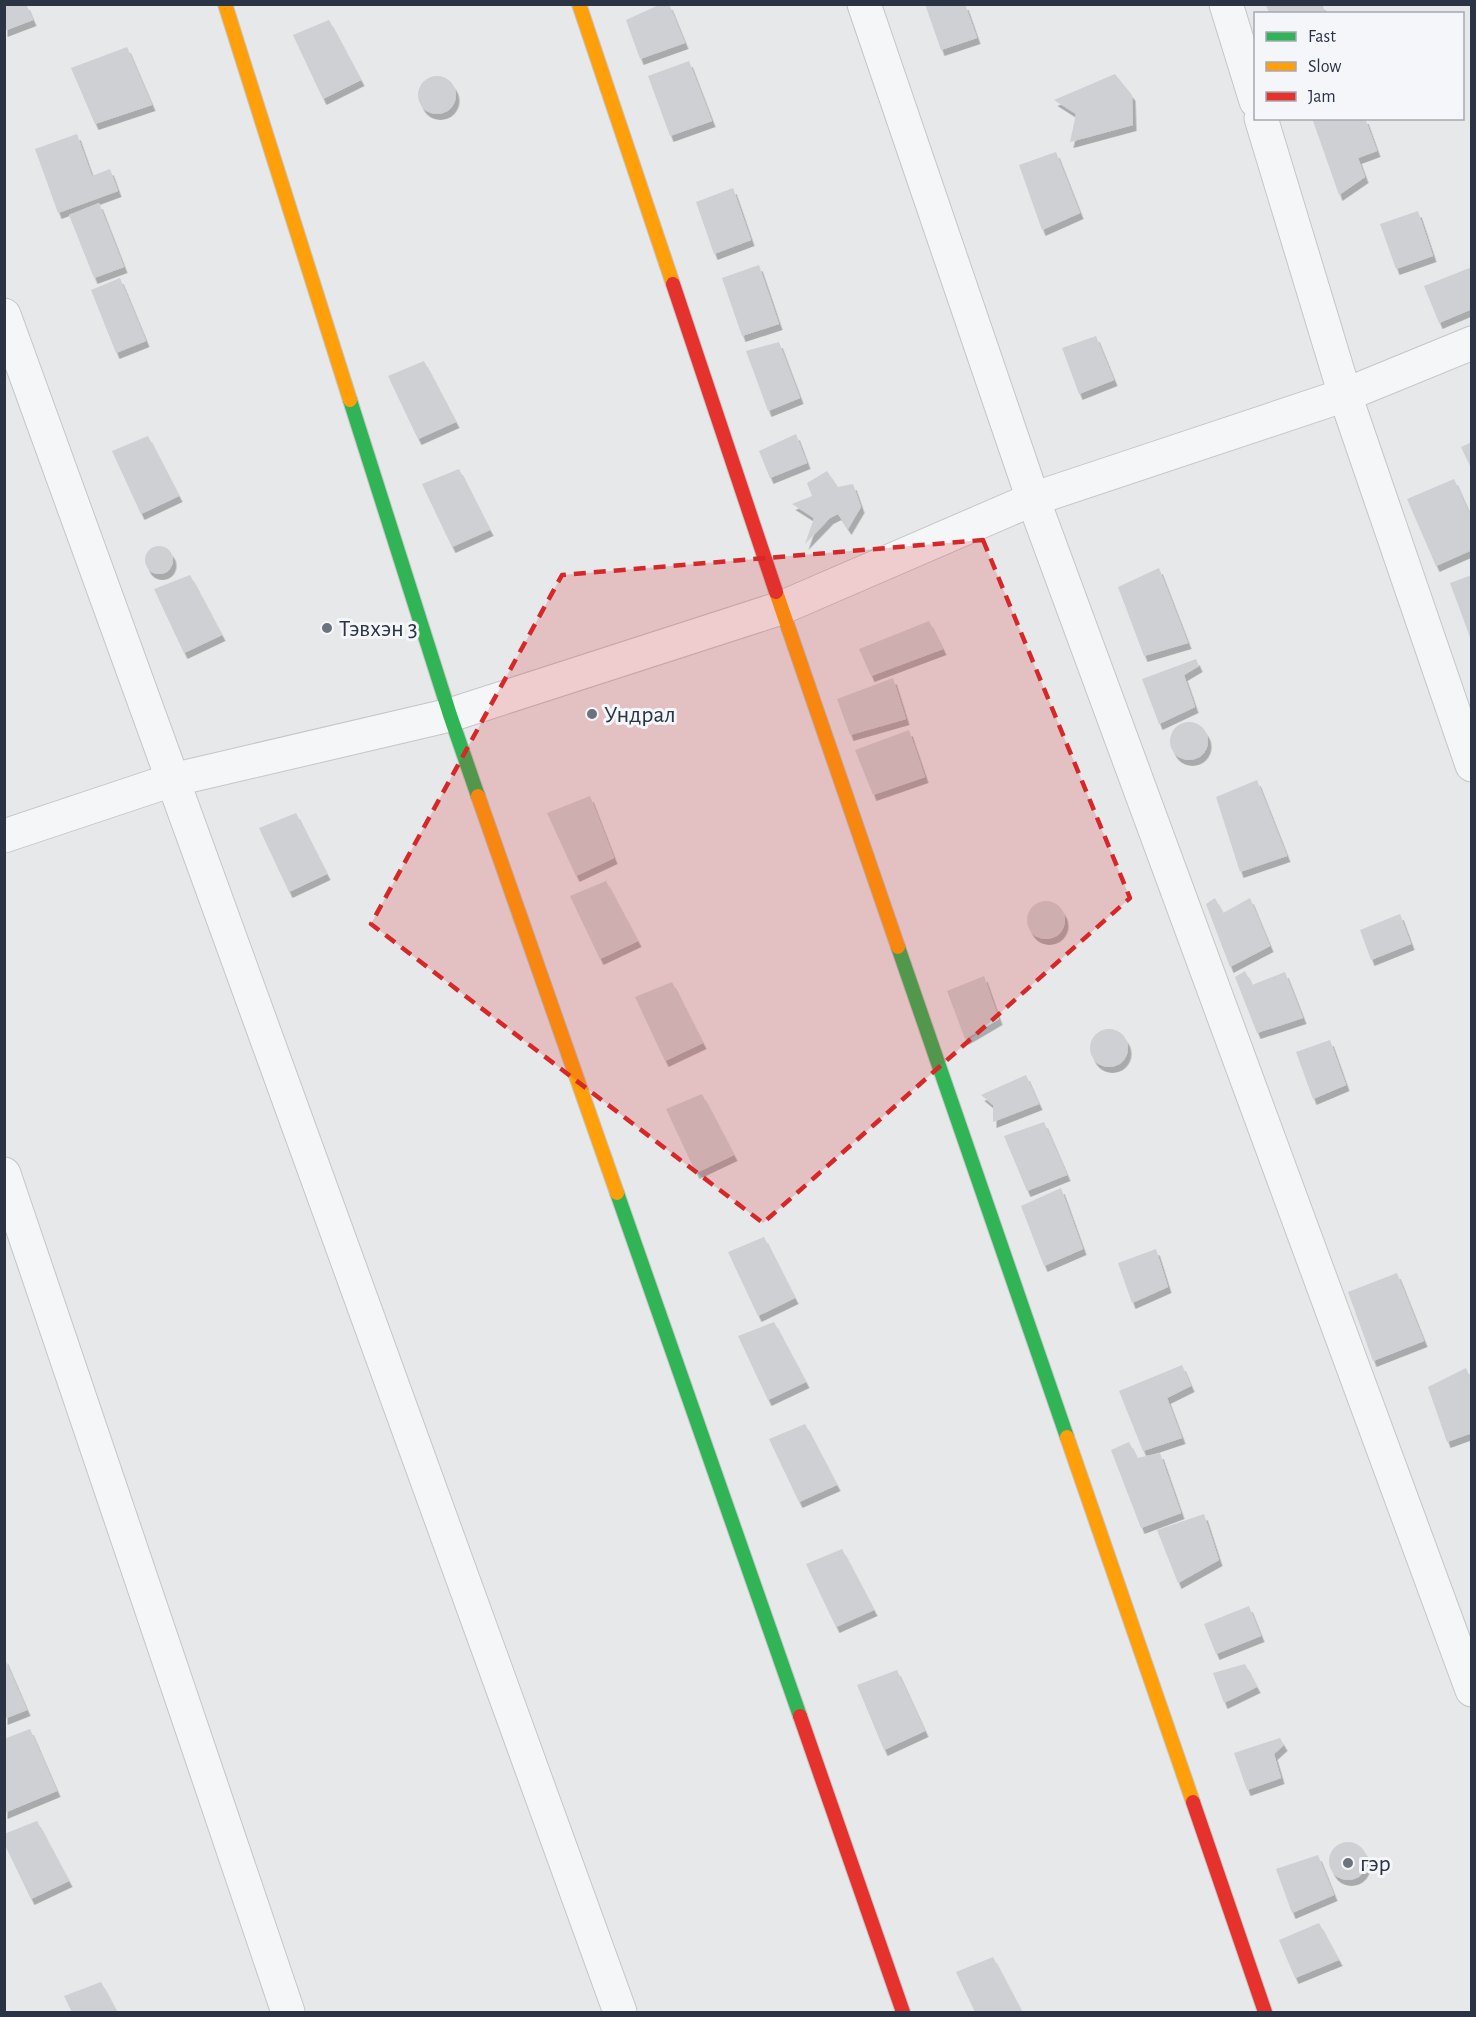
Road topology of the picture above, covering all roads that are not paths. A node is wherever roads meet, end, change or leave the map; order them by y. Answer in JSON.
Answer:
{"nodes":[{"id":1,"x":225,"y":4,"type":"edge"},
{"id":2,"x":579,"y":4,"type":"edge"},
{"id":3,"x":864,"y":4,"type":"edge"},
{"id":4,"x":1226,"y":4,"type":"edge"},
{"id":5,"x":1254,"y":95,"type":"edge"},
{"id":6,"x":1262,"y":120,"type":"edge"},
{"id":7,"x":4,"y":315,"type":"edge"},
{"id":8,"x":1472,"y":343,"type":"edge"},
{"id":9,"x":1345,"y":395,"type":"junction"},
{"id":10,"x":1033,"y":499,"type":"junction"},
{"id":11,"x":781,"y":608,"type":"junction"},
{"id":12,"x":450,"y":715,"type":"junction"},
{"id":13,"x":1472,"y":765,"type":"edge"},
{"id":14,"x":172,"y":780,"type":"junction"},
{"id":15,"x":4,"y":836,"type":"edge"},
{"id":16,"x":4,"y":1174,"type":"edge"},
{"id":17,"x":1472,"y":1690,"type":"edge"},
{"id":18,"x":288,"y":2013,"type":"edge"},
{"id":19,"x":620,"y":2013,"type":"edge"},
{"id":20,"x":903,"y":2013,"type":"edge"},
{"id":21,"x":1264,"y":2013,"type":"edge"}],
"edges":[{"from":1,"to":12,"type":"street"},
{"from":2,"to":11,"type":"street"},
{"from":3,"to":10,"type":"street"},
{"from":4,"to":5,"type":"street"},
{"from":6,"to":9,"type":"street"},
{"from":7,"to":14,"type":"street"},
{"from":8,"to":9,"type":"street"},
{"from":9,"to":10,"type":"street"},
{"from":9,"to":13,"type":"street"},
{"from":10,"to":11,"type":"street"},
{"from":10,"to":17,"type":"street"},
{"from":11,"to":12,"type":"street"},
{"from":11,"to":21,"type":"street"},
{"from":12,"to":14,"type":"street"},
{"from":12,"to":20,"type":"street"},
{"from":14,"to":15,"type":"street"},
{"from":14,"to":19,"type":"street"},
{"from":16,"to":18,"type":"street"}]}
